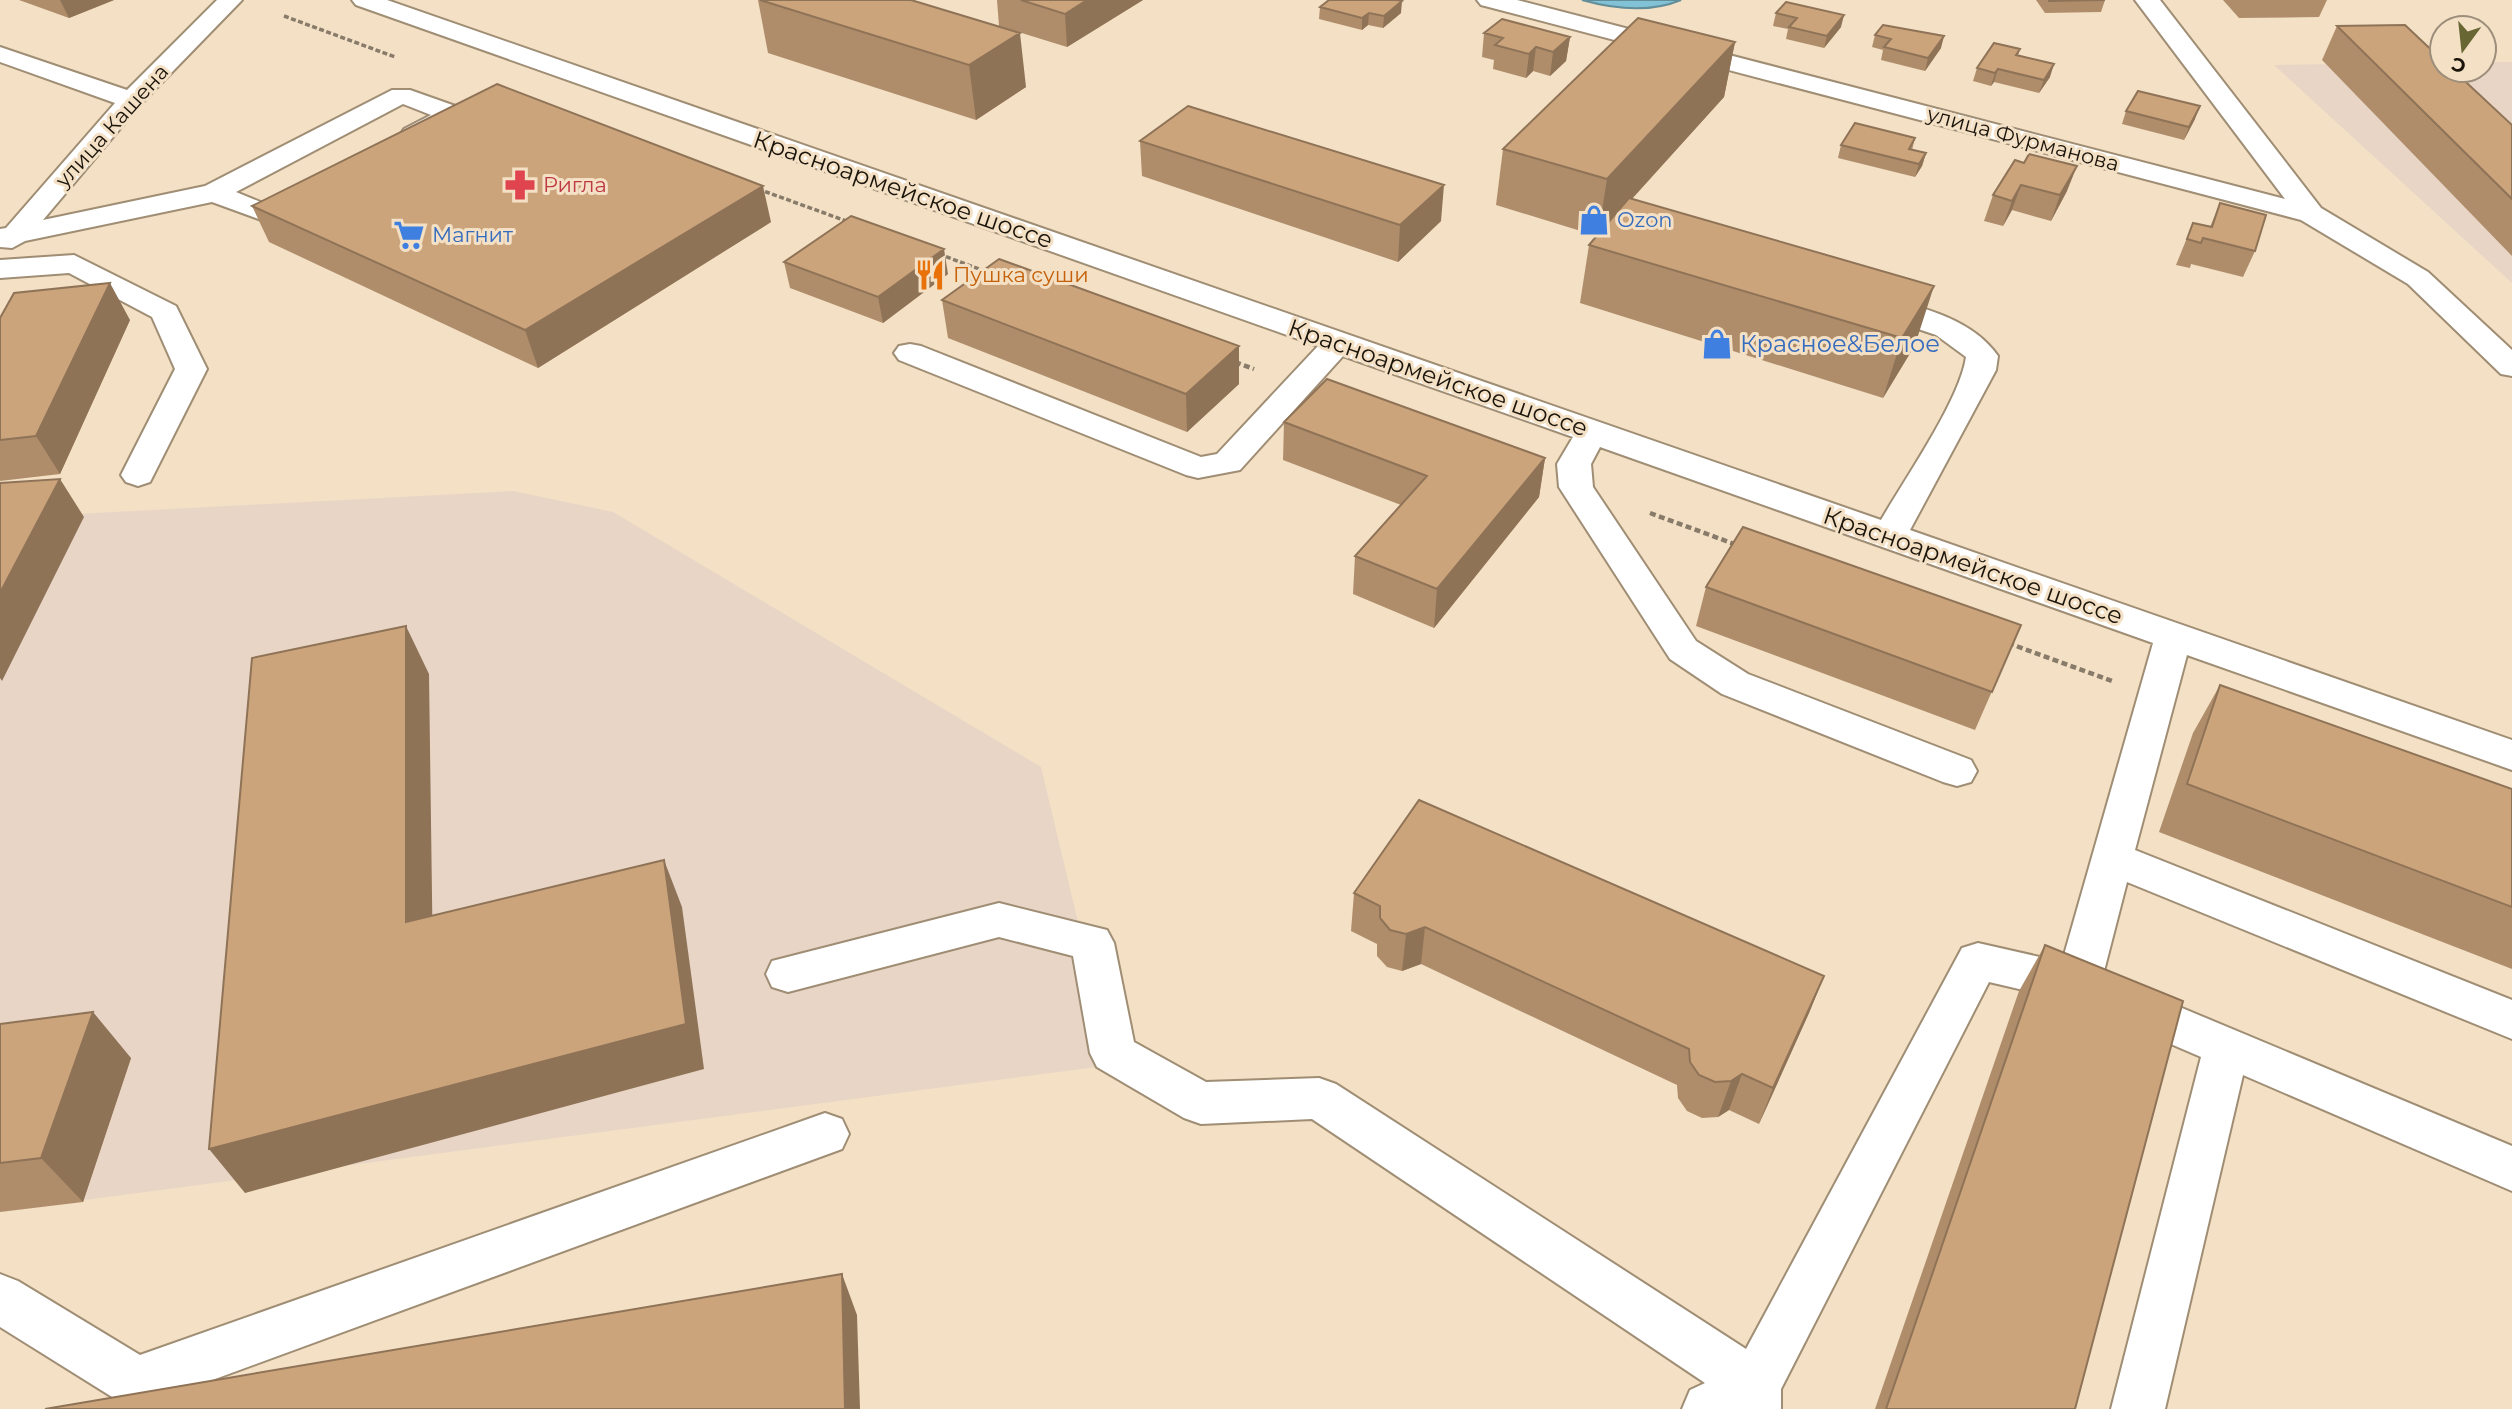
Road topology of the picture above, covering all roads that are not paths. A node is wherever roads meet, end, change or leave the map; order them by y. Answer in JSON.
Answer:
{"nodes":[{"id":1,"x":230,"y":0,"type":"edge"},
{"id":2,"x":364,"y":0,"type":"edge"},
{"id":3,"x":1489,"y":0,"type":"edge"},
{"id":4,"x":2147,"y":0,"type":"edge"},
{"id":5,"x":0,"y":54,"type":"edge"},
{"id":6,"x":131,"y":100,"type":"junction"},
{"id":7,"x":393,"y":145,"type":"edge"},
{"id":8,"x":323,"y":182,"type":"edge"},
{"id":9,"x":214,"y":193,"type":"junction"},
{"id":10,"x":2311,"y":214,"type":"junction"},
{"id":11,"x":8,"y":235,"type":"edge"},
{"id":12,"x":0,"y":257,"type":"edge"},
{"id":13,"x":0,"y":269,"type":"edge"},
{"id":14,"x":1851,"y":297,"type":"edge"},
{"id":15,"x":1338,"y":343,"type":"junction"},
{"id":16,"x":910,"y":353,"type":"dead end"},
{"id":17,"x":2512,"y":367,"type":"edge"},
{"id":18,"x":1593,"y":433,"type":"junction"},
{"id":19,"x":138,"y":475,"type":"dead end"},
{"id":20,"x":1889,"y":537,"type":"junction"},
{"id":21,"x":2173,"y":637,"type":"junction"},
{"id":22,"x":2512,"y":755,"type":"edge"},
{"id":23,"x":1956,"y":771,"type":"dead end"},
{"id":24,"x":2113,"y":859,"type":"junction"},
{"id":25,"x":788,"y":974,"type":"dead end"},
{"id":26,"x":2078,"y":984,"type":"junction"},
{"id":27,"x":2512,"y":1020,"type":"edge"},
{"id":28,"x":2227,"y":1047,"type":"junction"},
{"id":29,"x":825,"y":1134,"type":"dead end"},
{"id":30,"x":2512,"y":1169,"type":"edge"},
{"id":31,"x":0,"y":1298,"type":"edge"},
{"id":32,"x":1755,"y":1397,"type":"edge"},
{"id":33,"x":1709,"y":1409,"type":"edge"},
{"id":34,"x":2138,"y":1409,"type":"edge"}],
"edges":[{"from":1,"to":6,"type":"street","name":"улица Кашена"},
{"from":2,"to":15,"type":"street","name":"Красноармейское шоссе"},
{"from":3,"to":10,"type":"street","name":"улица Фурманова"},
{"from":4,"to":10,"type":"street"},
{"from":5,"to":6,"type":"street"},
{"from":6,"to":11,"type":"street","name":"улица Кашена"},
{"from":7,"to":9,"type":"street"},
{"from":8,"to":9,"type":"street"},
{"from":9,"to":11,"type":"street"},
{"from":10,"to":17,"type":"street","name":"улица Фурманова"},
{"from":11,"to":12,"type":"street","name":"улица Кашена"},
{"from":13,"to":19,"type":"street"},
{"from":14,"to":20,"type":"street"},
{"from":15,"to":16,"type":"street"},
{"from":15,"to":18,"type":"street","name":"Красноармейское шоссе"},
{"from":18,"to":20,"type":"street","name":"Красноармейское шоссе"},
{"from":18,"to":23,"type":"street"},
{"from":20,"to":21,"type":"street","name":"Красноармейское шоссе"},
{"from":21,"to":22,"type":"street","name":"Красноармейское шоссе"},
{"from":21,"to":24,"type":"street"},
{"from":24,"to":26,"type":"street"},
{"from":24,"to":27,"type":"street"},
{"from":25,"to":32,"type":"street"},
{"from":26,"to":28,"type":"street"},
{"from":26,"to":32,"type":"street"},
{"from":28,"to":30,"type":"street"},
{"from":28,"to":34,"type":"street"},
{"from":29,"to":31,"type":"street"},
{"from":32,"to":33,"type":"street"}]}
